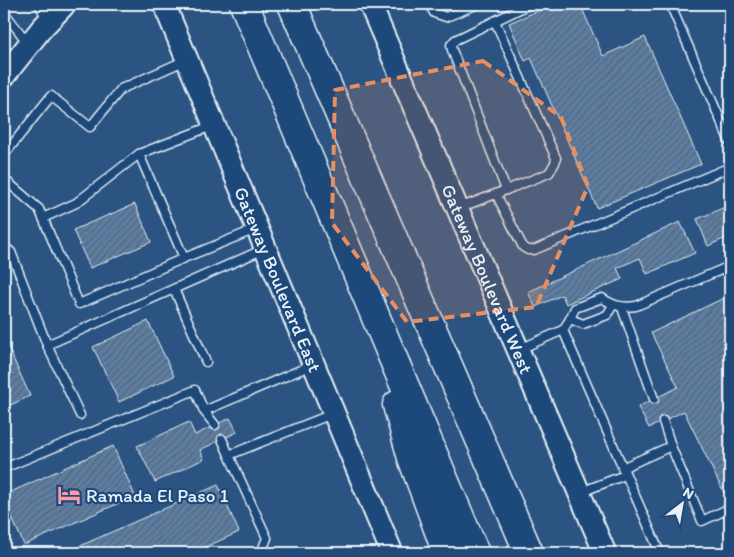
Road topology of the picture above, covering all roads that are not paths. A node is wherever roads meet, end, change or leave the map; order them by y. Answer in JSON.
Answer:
{"nodes":[{"id":1,"x":64,"y":4,"type":"edge"},
{"id":2,"x":164,"y":4,"type":"edge"},
{"id":3,"x":244,"y":4,"type":"edge"},
{"id":4,"x":292,"y":4,"type":"edge"},
{"id":5,"x":370,"y":4,"type":"edge"},
{"id":6,"x":430,"y":4,"type":"edge"},
{"id":7,"x":478,"y":4,"type":"edge"},
{"id":8,"x":530,"y":4,"type":"edge"},
{"id":9,"x":670,"y":4,"type":"edge"},
{"id":10,"x":517,"y":7,"type":"edge"},
{"id":11,"x":48,"y":10,"type":"edge"},
{"id":12,"x":4,"y":12,"type":"edge"},
{"id":13,"x":176,"y":14,"type":"edge"},
{"id":14,"x":495,"y":21,"type":"junction"},
{"id":15,"x":29,"y":44,"type":"junction"},
{"id":16,"x":188,"y":59,"type":"junction"},
{"id":17,"x":4,"y":76,"type":"edge"},
{"id":18,"x":215,"y":125,"type":"junction"},
{"id":19,"x":730,"y":142,"type":"edge"},
{"id":20,"x":139,"y":154,"type":"junction"},
{"id":21,"x":4,"y":155,"type":"edge"},
{"id":22,"x":730,"y":167,"type":"edge"},
{"id":23,"x":4,"y":179,"type":"edge"},
{"id":24,"x":506,"y":190,"type":"junction"},
{"id":25,"x":496,"y":194,"type":"junction"},
{"id":26,"x":458,"y":208,"type":"junction"},
{"id":27,"x":43,"y":218,"type":"junction"},
{"id":28,"x":258,"y":228,"type":"junction"},
{"id":29,"x":4,"y":246,"type":"edge"},
{"id":30,"x":266,"y":248,"type":"junction"},
{"id":31,"x":184,"y":258,"type":"junction"},
{"id":32,"x":730,"y":266,"type":"edge"},
{"id":33,"x":363,"y":285,"type":"junction"},
{"id":34,"x":174,"y":289,"type":"junction"},
{"id":35,"x":613,"y":306,"type":"junction"},
{"id":36,"x":622,"y":308,"type":"junction"},
{"id":37,"x":570,"y":319,"type":"junction"},
{"id":38,"x":563,"y":330,"type":"junction"},
{"id":39,"x":47,"y":345,"type":"junction"},
{"id":40,"x":518,"y":349,"type":"junction"},
{"id":41,"x":206,"y":362,"type":"dead end"},
{"id":42,"x":314,"y":364,"type":"junction"},
{"id":43,"x":654,"y":399,"type":"dead end"},
{"id":44,"x":204,"y":411,"type":"junction"},
{"id":45,"x":334,"y":413,"type":"junction"},
{"id":46,"x":80,"y":415,"type":"dead end"},
{"id":47,"x":663,"y":421,"type":"dead end"},
{"id":48,"x":215,"y":425,"type":"dead end"},
{"id":49,"x":222,"y":439,"type":"dead end"},
{"id":50,"x":671,"y":446,"type":"junction"},
{"id":51,"x":229,"y":455,"type":"junction"},
{"id":52,"x":4,"y":468,"type":"edge"},
{"id":53,"x":624,"y":471,"type":"junction"},
{"id":54,"x":580,"y":493,"type":"junction"},
{"id":55,"x":730,"y":508,"type":"edge"},
{"id":56,"x":261,"y":553,"type":"edge"},
{"id":57,"x":392,"y":553,"type":"edge"},
{"id":58,"x":447,"y":553,"type":"edge"},
{"id":59,"x":475,"y":553,"type":"edge"},
{"id":60,"x":529,"y":553,"type":"edge"},
{"id":61,"x":605,"y":553,"type":"edge"},
{"id":62,"x":660,"y":553,"type":"edge"}],
"edges":[{"from":1,"to":11,"type":"main road"},
{"from":2,"to":13,"type":"main road","name":"Gateway Boulevard East"},
{"from":3,"to":33,"type":"highway"},
{"from":4,"to":60,"type":"highway"},
{"from":5,"to":26,"type":"main road","name":"Gateway Boulevard West"},
{"from":6,"to":7,"type":"lane"},
{"from":8,"to":10,"type":"lane"},
{"from":9,"to":19,"type":"lane"},
{"from":10,"to":14,"type":"lane"},
{"from":11,"to":15,"type":"main road"},
{"from":12,"to":15,"type":"lane"},
{"from":13,"to":16,"type":"main road","name":"Gateway Boulevard East"},
{"from":14,"to":24,"type":"lane"},
{"from":14,"to":24,"type":"lane"},
{"from":15,"to":17,"type":"main road"},
{"from":16,"to":18,"type":"main road","name":"Gateway Boulevard East"},
{"from":16,"to":21,"type":"lane"},
{"from":18,"to":20,"type":"lane"},
{"from":18,"to":28,"type":"main road","name":"Gateway Boulevard East"},
{"from":20,"to":27,"type":"lane"},
{"from":20,"to":31,"type":"lane"},
{"from":22,"to":25,"type":"lane"},
{"from":23,"to":27,"type":"lane"},
{"from":24,"to":25,"type":"lane"},
{"from":25,"to":26,"type":"lane"},
{"from":26,"to":40,"type":"main road","name":"Gateway Boulevard West"},
{"from":27,"to":31,"type":"lane"},
{"from":28,"to":30,"type":"main road","name":"Gateway Boulevard East"},
{"from":28,"to":31,"type":"lane"},
{"from":29,"to":39,"type":"lane"},
{"from":30,"to":34,"type":"lane"},
{"from":30,"to":42,"type":"main road","name":"Gateway Boulevard East"},
{"from":32,"to":36,"type":"lane"},
{"from":33,"to":58,"type":"highway"},
{"from":33,"to":59,"type":"highway"},
{"from":34,"to":39,"type":"lane"},
{"from":34,"to":41,"type":"lane"},
{"from":35,"to":36,"type":"lane"},
{"from":35,"to":37,"type":"lane"},
{"from":35,"to":37,"type":"lane"},
{"from":36,"to":43,"type":"lane"},
{"from":37,"to":38,"type":"lane"},
{"from":38,"to":40,"type":"lane"},
{"from":38,"to":53,"type":"lane"},
{"from":39,"to":46,"type":"lane"},
{"from":40,"to":54,"type":"main road","name":"Gateway Boulevard West"},
{"from":42,"to":44,"type":"lane"},
{"from":42,"to":45,"type":"main road","name":"Gateway Boulevard East"},
{"from":44,"to":48,"type":"lane"},
{"from":44,"to":52,"type":"lane"},
{"from":45,"to":51,"type":"lane"},
{"from":45,"to":57,"type":"main road","name":"Gateway Boulevard East"},
{"from":47,"to":50,"type":"lane"},
{"from":49,"to":51,"type":"lane"},
{"from":50,"to":53,"type":"lane"},
{"from":50,"to":55,"type":"lane"},
{"from":51,"to":56,"type":"lane"},
{"from":53,"to":54,"type":"lane"},
{"from":53,"to":62,"type":"lane"},
{"from":54,"to":61,"type":"main road","name":"Gateway Boulevard West"}]}
